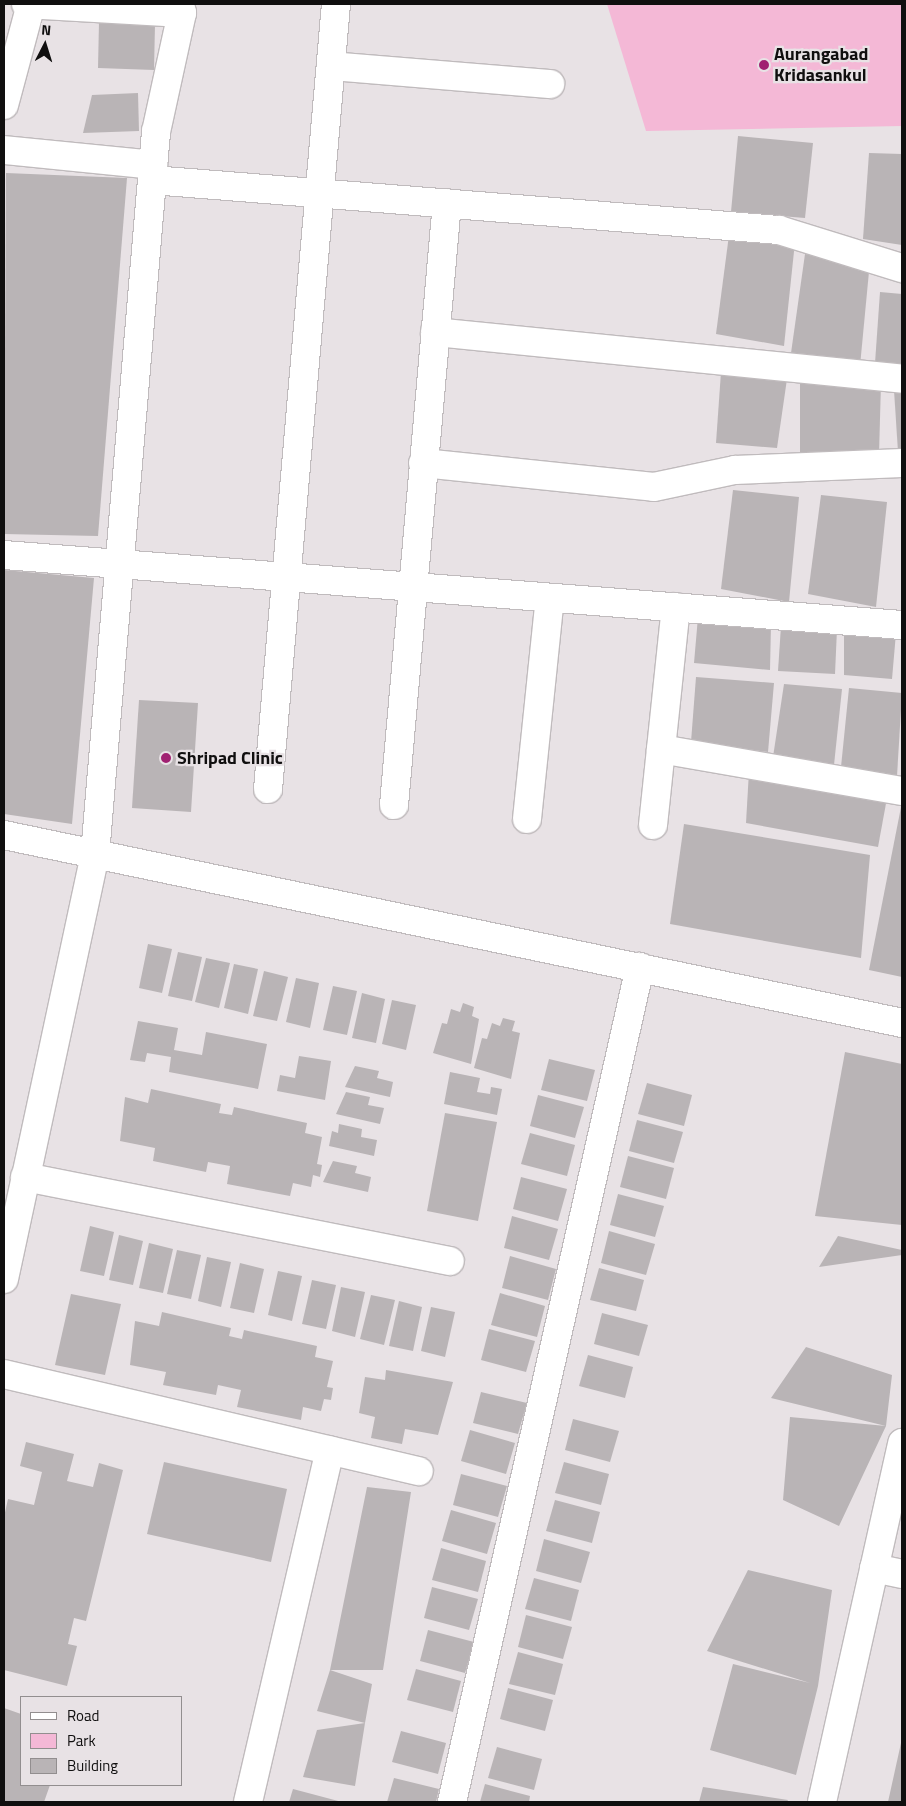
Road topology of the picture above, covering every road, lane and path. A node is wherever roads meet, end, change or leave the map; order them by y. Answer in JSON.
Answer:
{"nodes":[{"id":1,"x":26,"y":4,"type":"edge"},
{"id":2,"x":31,"y":4,"type":"edge"},
{"id":3,"x":336,"y":4,"type":"edge"},
{"id":4,"x":181,"y":8,"type":"edge"},
{"id":5,"x":331,"y":66,"type":"junction"},
{"id":6,"x":550,"y":84,"type":"dead end"},
{"id":7,"x":4,"y":105,"type":"edge"},
{"id":8,"x":4,"y":150,"type":"edge"},
{"id":9,"x":153,"y":173,"type":"junction"},
{"id":10,"x":321,"y":194,"type":"junction"},
{"id":11,"x":447,"y":203,"type":"junction"},
{"id":12,"x":902,"y":268,"type":"edge"},
{"id":13,"x":435,"y":332,"type":"junction"},
{"id":14,"x":902,"y":379,"type":"edge"},
{"id":15,"x":423,"y":463,"type":"junction"},
{"id":16,"x":902,"y":463,"type":"edge"},
{"id":17,"x":4,"y":555,"type":"edge"},
{"id":18,"x":119,"y":565,"type":"junction"},
{"id":19,"x":289,"y":577,"type":"junction"},
{"id":20,"x":412,"y":587,"type":"junction"},
{"id":21,"x":550,"y":598,"type":"junction"},
{"id":22,"x":676,"y":608,"type":"junction"},
{"id":23,"x":902,"y":625,"type":"edge"},
{"id":24,"x":661,"y":749,"type":"junction"},
{"id":25,"x":268,"y":789,"type":"dead end"},
{"id":26,"x":902,"y":791,"type":"edge"},
{"id":27,"x":394,"y":804,"type":"dead end"},
{"id":28,"x":526,"y":819,"type":"dead end"},
{"id":29,"x":653,"y":825,"type":"dead end"},
{"id":30,"x":4,"y":835,"type":"edge"},
{"id":31,"x":95,"y":854,"type":"junction"},
{"id":32,"x":640,"y":967,"type":"junction"},
{"id":33,"x":902,"y":1023,"type":"edge"},
{"id":34,"x":26,"y":1177,"type":"junction"},
{"id":35,"x":450,"y":1261,"type":"dead end"},
{"id":36,"x":4,"y":1278,"type":"edge"},
{"id":37,"x":4,"y":1374,"type":"edge"},
{"id":38,"x":902,"y":1443,"type":"edge"},
{"id":39,"x":330,"y":1450,"type":"junction"},
{"id":40,"x":420,"y":1471,"type":"dead end"},
{"id":41,"x":874,"y":1568,"type":"junction"},
{"id":42,"x":902,"y":1574,"type":"edge"},
{"id":43,"x":248,"y":1802,"type":"edge"},
{"id":44,"x":452,"y":1802,"type":"edge"},
{"id":45,"x":822,"y":1802,"type":"edge"}],
"edges":[{"from":1,"to":2,"type":"street"},
{"from":2,"to":4,"type":"street"},
{"from":2,"to":7,"type":"street"},
{"from":3,"to":5,"type":"street"},
{"from":4,"to":9,"type":"street"},
{"from":5,"to":6,"type":"street"},
{"from":5,"to":10,"type":"street"},
{"from":8,"to":9,"type":"street"},
{"from":9,"to":10,"type":"street"},
{"from":9,"to":18,"type":"street"},
{"from":10,"to":11,"type":"street"},
{"from":10,"to":19,"type":"street"},
{"from":11,"to":12,"type":"street"},
{"from":11,"to":13,"type":"street"},
{"from":13,"to":14,"type":"street"},
{"from":13,"to":15,"type":"street"},
{"from":15,"to":16,"type":"street"},
{"from":15,"to":20,"type":"street"},
{"from":17,"to":18,"type":"street"},
{"from":18,"to":19,"type":"street"},
{"from":18,"to":31,"type":"street"},
{"from":19,"to":20,"type":"street"},
{"from":19,"to":25,"type":"street"},
{"from":20,"to":21,"type":"street"},
{"from":20,"to":27,"type":"street"},
{"from":21,"to":22,"type":"street"},
{"from":21,"to":28,"type":"street"},
{"from":22,"to":23,"type":"street"},
{"from":22,"to":24,"type":"street"},
{"from":24,"to":26,"type":"street"},
{"from":24,"to":29,"type":"street"},
{"from":30,"to":31,"type":"street"},
{"from":31,"to":32,"type":"street"},
{"from":31,"to":34,"type":"street"},
{"from":32,"to":33,"type":"street"},
{"from":32,"to":44,"type":"street"},
{"from":34,"to":35,"type":"street"},
{"from":34,"to":36,"type":"street"},
{"from":37,"to":39,"type":"street"},
{"from":38,"to":41,"type":"street"},
{"from":39,"to":40,"type":"street"},
{"from":39,"to":43,"type":"street"},
{"from":41,"to":42,"type":"street"},
{"from":41,"to":45,"type":"street"}]}
